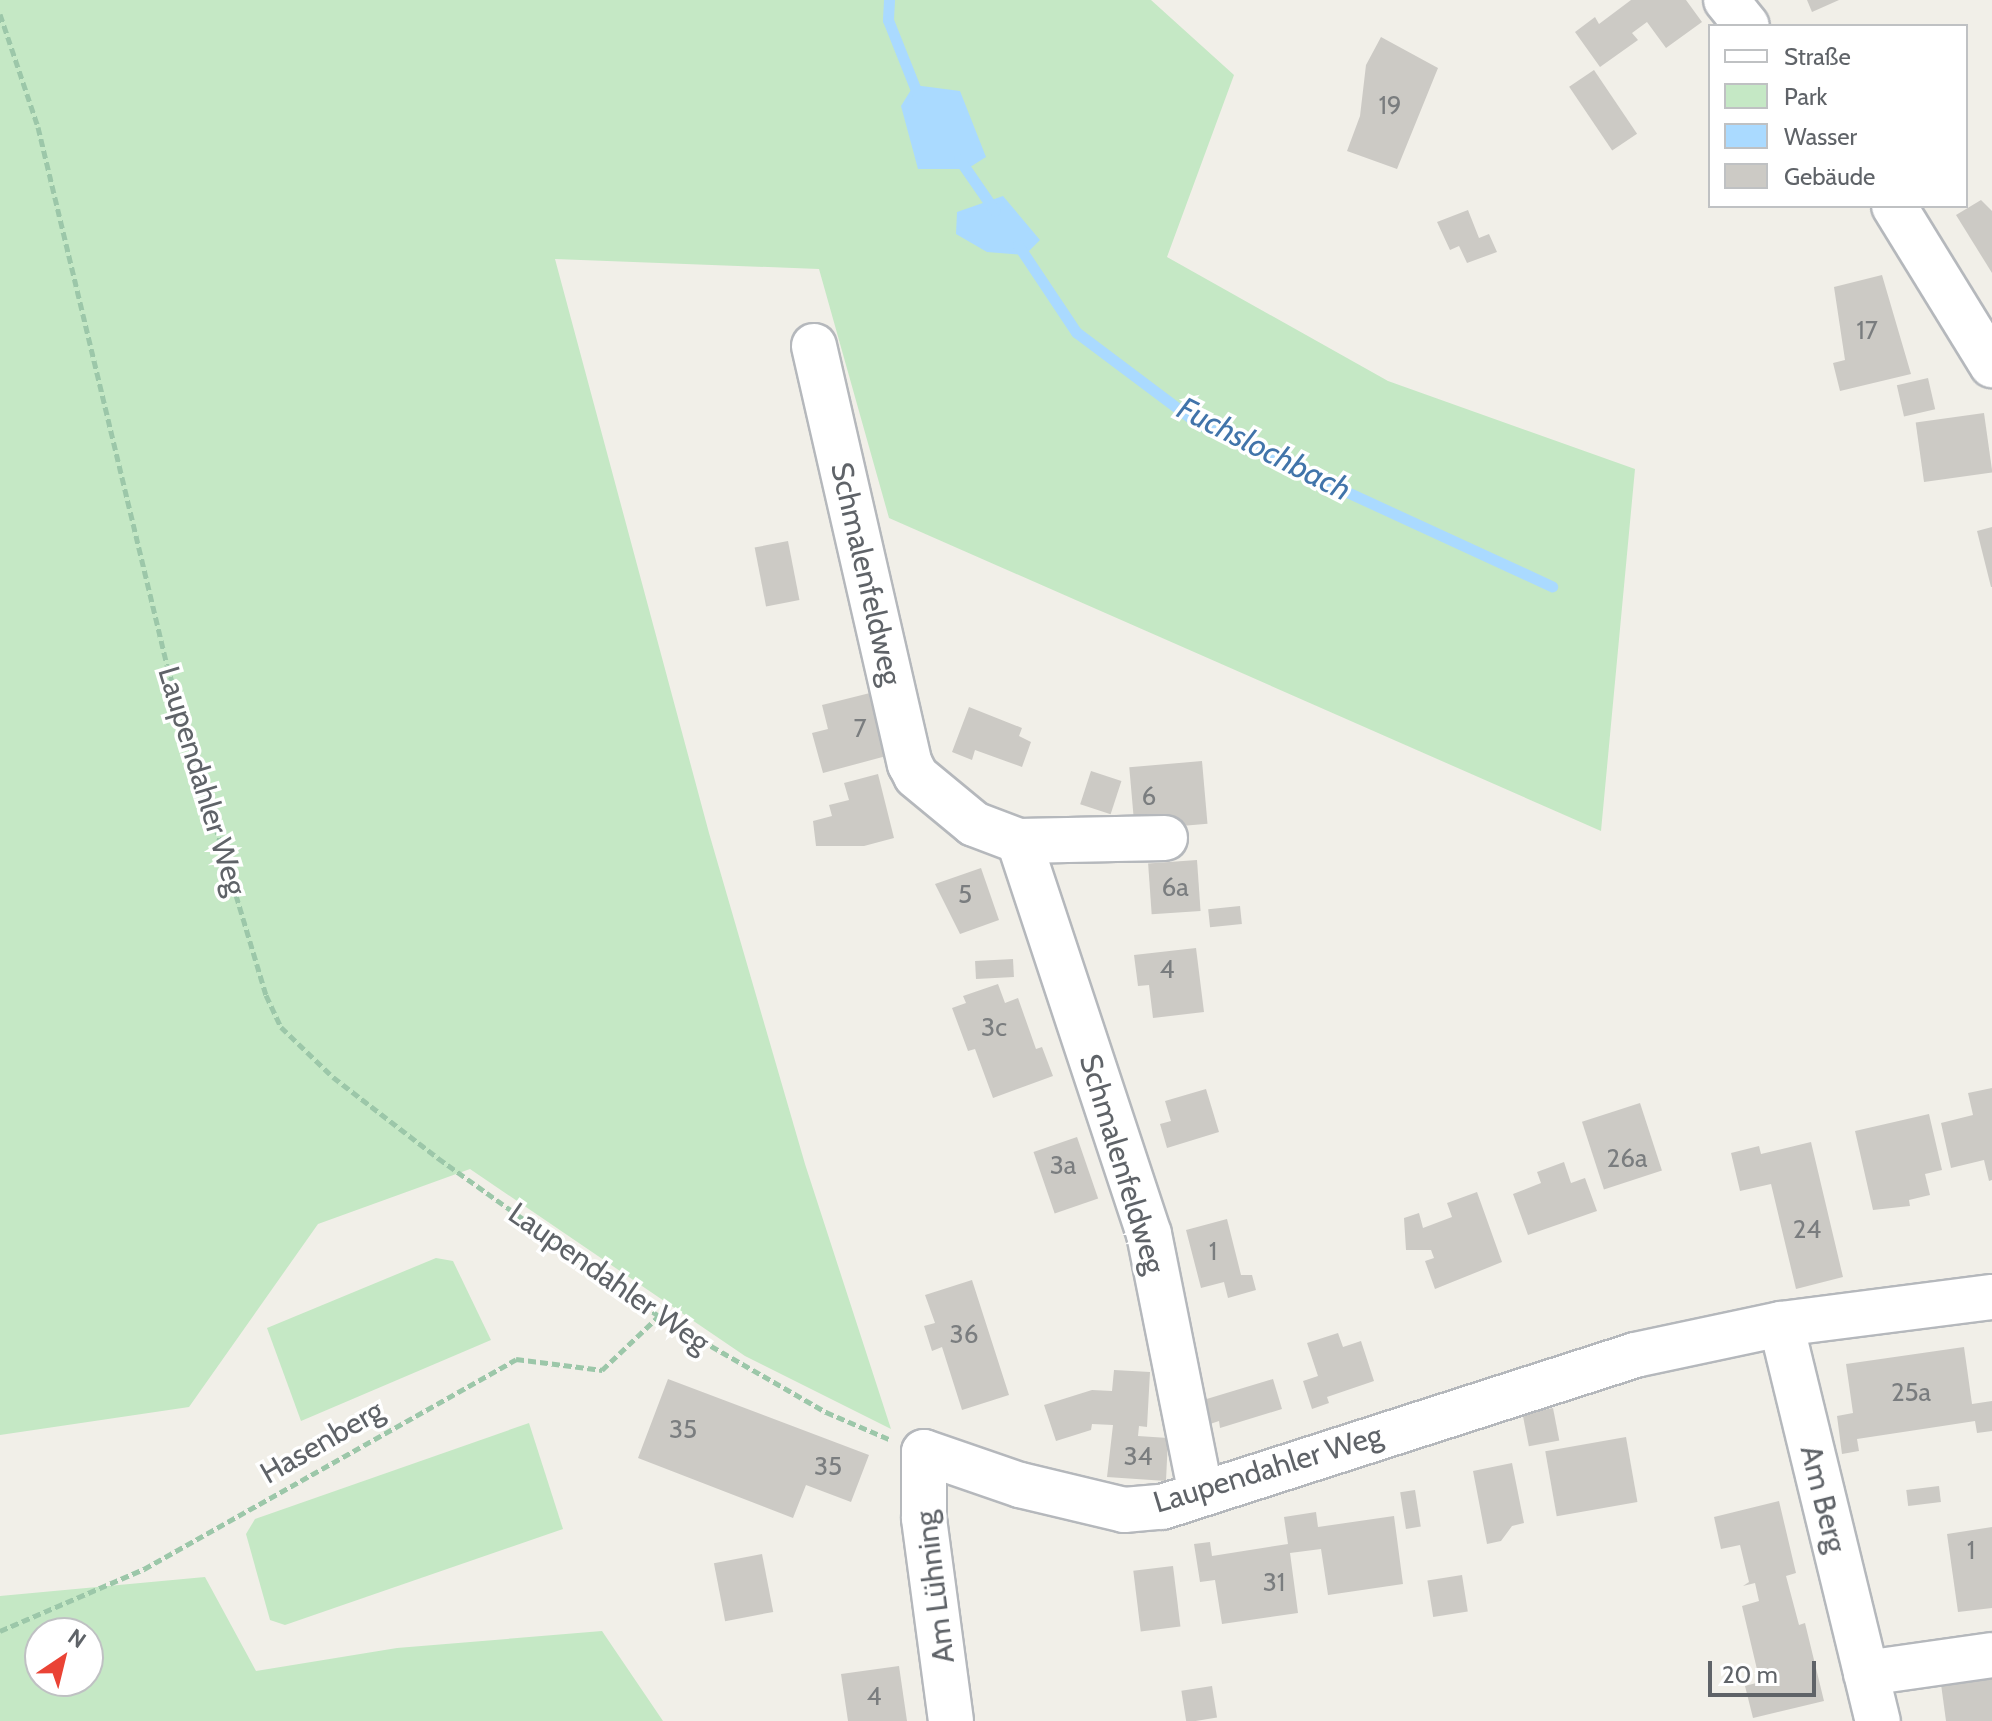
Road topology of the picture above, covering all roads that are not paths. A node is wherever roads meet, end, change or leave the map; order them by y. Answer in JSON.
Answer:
{"nodes":[{"id":1,"x":1726,"y":0,"type":"edge"},
{"id":2,"x":1745,"y":24,"type":"edge"},
{"id":3,"x":1895,"y":208,"type":"edge"},
{"id":4,"x":814,"y":346,"type":"dead end"},
{"id":5,"x":1992,"y":365,"type":"edge"},
{"id":6,"x":1165,"y":838,"type":"dead end"},
{"id":7,"x":1019,"y":841,"type":"junction"},
{"id":8,"x":1992,"y":1297,"type":"edge"},
{"id":9,"x":1781,"y":1324,"type":"junction"},
{"id":10,"x":924,"y":1452,"type":"joint"},
{"id":11,"x":1201,"y":1494,"type":"junction"},
{"id":12,"x":1992,"y":1655,"type":"edge"},
{"id":13,"x":1866,"y":1673,"type":"junction"},
{"id":14,"x":951,"y":1721,"type":"edge"},
{"id":15,"x":1878,"y":1721,"type":"edge"}],
"edges":[{"from":1,"to":2,"type":"street"},
{"from":3,"to":5,"type":"street"},
{"from":4,"to":7,"type":"street","name":"Schmalenfeldweg"},
{"from":6,"to":7,"type":"street","name":"Schmalenfeldweg"},
{"from":7,"to":11,"type":"street","name":"Schmalenfeldweg"},
{"from":8,"to":9,"type":"street","name":"Laupendahler Weg"},
{"from":9,"to":11,"type":"street","name":"Laupendahler Weg"},
{"from":9,"to":13,"type":"street","name":"Am Berg"},
{"from":10,"to":11,"type":"street","name":"Laupendahler Weg"},
{"from":10,"to":14,"type":"street","name":"Am Lühning"},
{"from":12,"to":13,"type":"street"},
{"from":13,"to":15,"type":"street","name":"Am Berg"}]}
